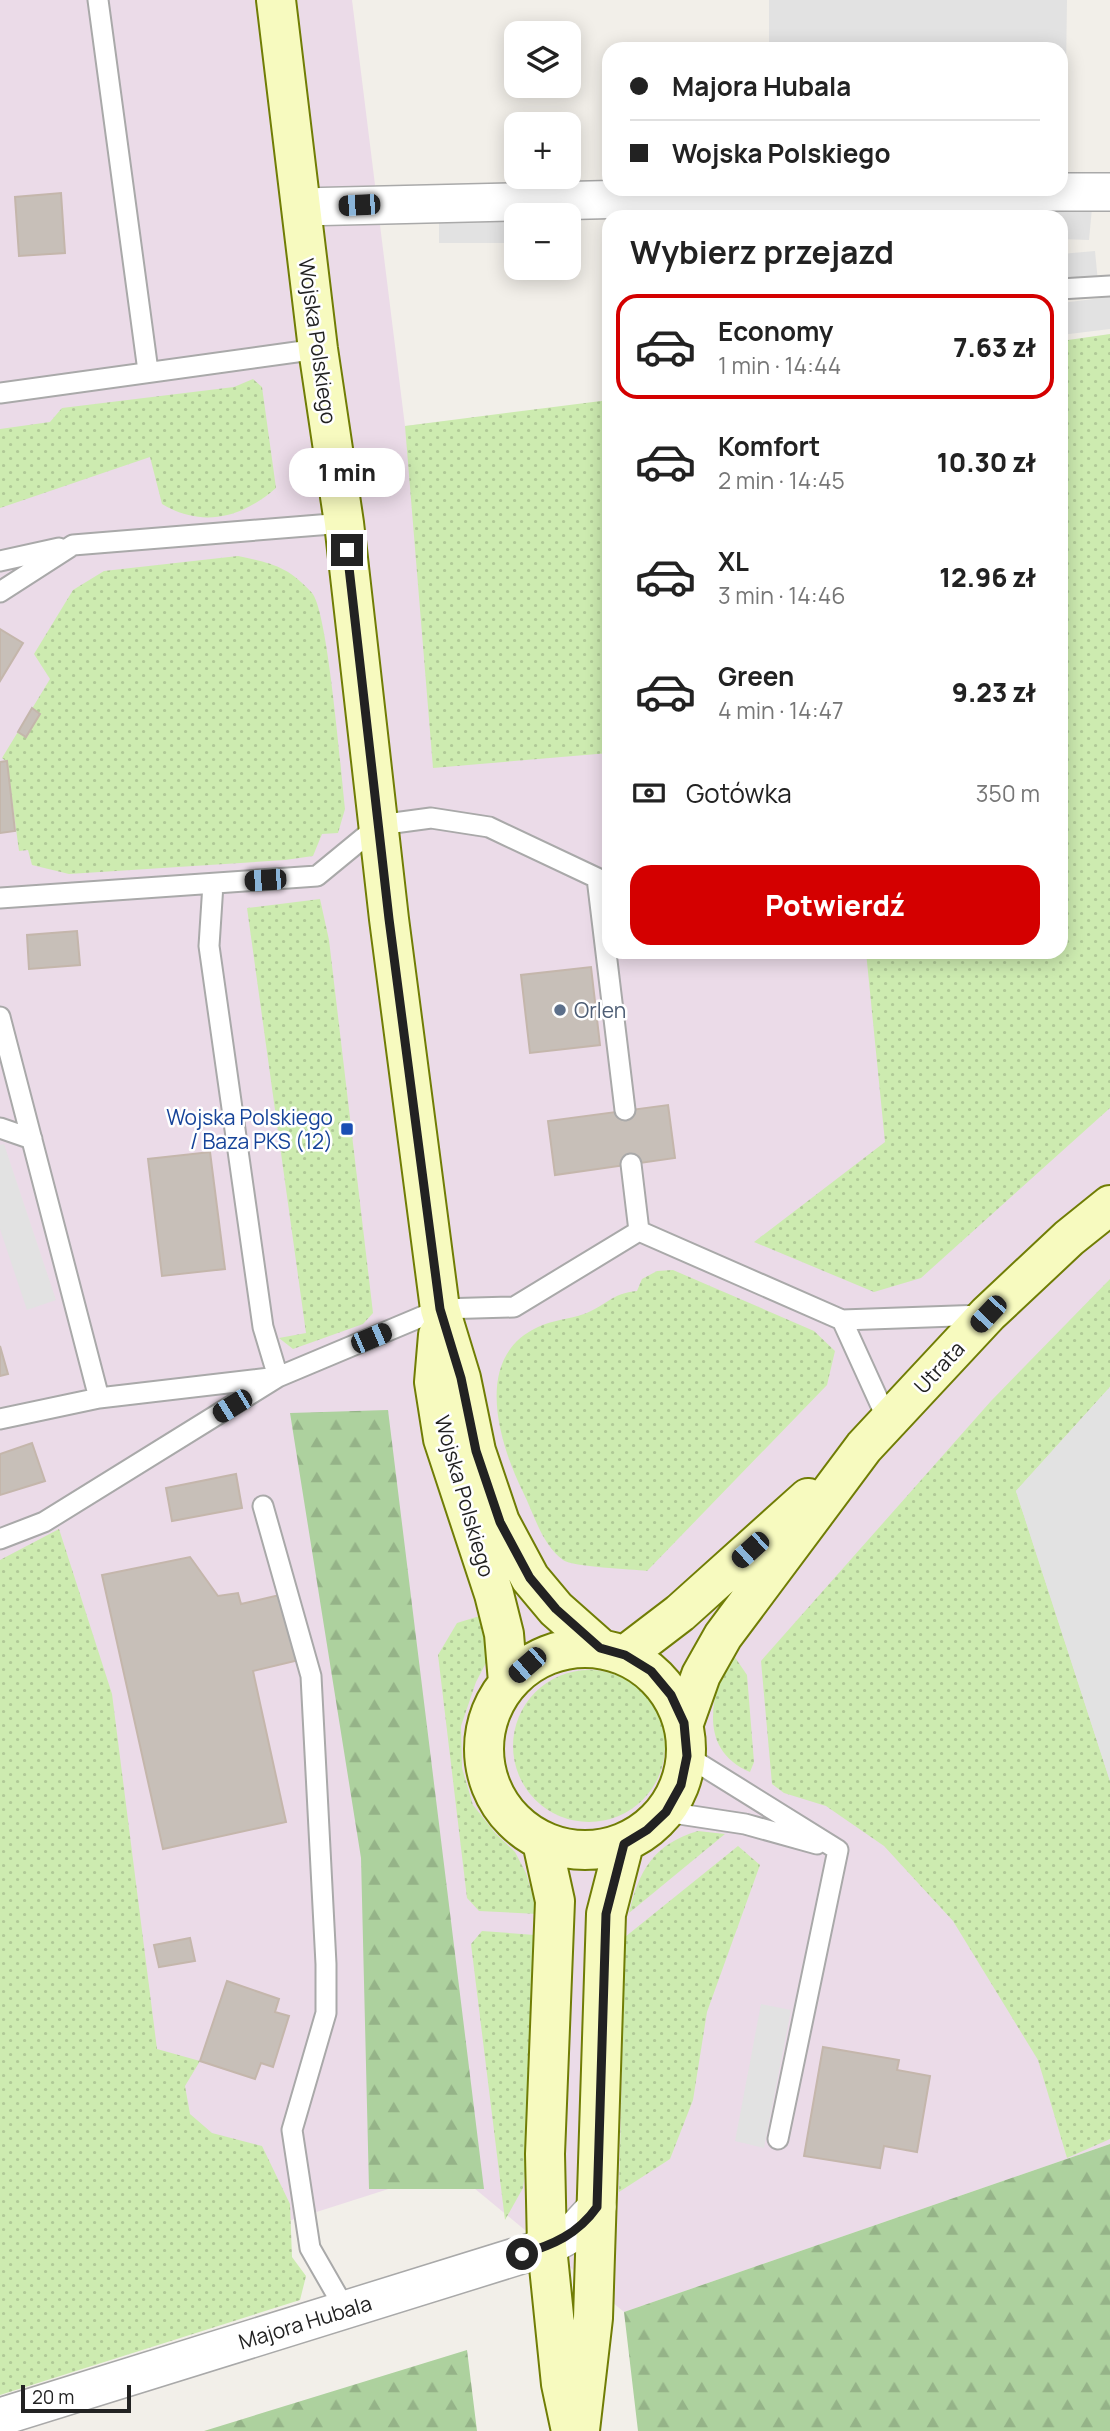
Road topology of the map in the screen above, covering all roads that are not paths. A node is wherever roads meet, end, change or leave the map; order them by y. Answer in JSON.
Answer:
{"nodes":[{"id":1,"x":98,"y":0,"type":"edge"},
{"id":2,"x":276,"y":0,"type":"edge"},
{"id":3,"x":1110,"y":192,"type":"edge"},
{"id":4,"x":1068,"y":195,"type":"edge"},
{"id":5,"x":1050,"y":196,"type":"edge"},
{"id":6,"x":915,"y":205,"type":"edge"},
{"id":7,"x":301,"y":207,"type":"junction"},
{"id":8,"x":648,"y":207,"type":"edge"},
{"id":9,"x":1110,"y":286,"type":"edge"},
{"id":10,"x":1068,"y":289,"type":"edge"},
{"id":11,"x":318,"y":349,"type":"junction"},
{"id":12,"x":148,"y":371,"type":"junction"},
{"id":13,"x":0,"y":393,"type":"edge"},
{"id":14,"x":344,"y":523,"type":"junction"},
{"id":15,"x":73,"y":545,"type":"junction"},
{"id":16,"x":0,"y":561,"type":"edge"},
{"id":17,"x":0,"y":592,"type":"edge"},
{"id":18,"x":379,"y":825,"type":"junction"},
{"id":19,"x":213,"y":884,"type":"junction"},
{"id":20,"x":0,"y":898,"type":"edge"},
{"id":21,"x":602,"y":919,"type":"edge"},
{"id":22,"x":607,"y":959,"type":"edge"},
{"id":23,"x":0,"y":1017,"type":"edge"},
{"id":24,"x":625,"y":1110,"type":"dead end"},
{"id":25,"x":0,"y":1128,"type":"edge"},
{"id":26,"x":32,"y":1139,"type":"junction"},
{"id":27,"x":631,"y":1164,"type":"dead end"},
{"id":28,"x":1110,"y":1205,"type":"edge"},
{"id":29,"x":639,"y":1231,"type":"junction"},
{"id":30,"x":440,"y":1309,"type":"junction"},
{"id":31,"x":988,"y":1314,"type":"junction"},
{"id":32,"x":842,"y":1320,"type":"junction"},
{"id":33,"x":278,"y":1377,"type":"junction"},
{"id":34,"x":99,"y":1398,"type":"junction"},
{"id":35,"x":0,"y":1419,"type":"edge"},
{"id":36,"x":876,"y":1434,"type":"junction"},
{"id":37,"x":263,"y":1506,"type":"dead end"},
{"id":38,"x":0,"y":1539,"type":"edge"},
{"id":39,"x":612,"y":1652,"type":"junction"},
{"id":40,"x":508,"y":1682,"type":"junction"},
{"id":41,"x":685,"y":1739,"type":"junction"},
{"id":42,"x":666,"y":1812,"type":"junction"},
{"id":43,"x":542,"y":1842,"type":"junction"},
{"id":44,"x":624,"y":1844,"type":"junction"},
{"id":45,"x":838,"y":1850,"type":"junction"},
{"id":46,"x":778,"y":2139,"type":"dead end"},
{"id":47,"x":597,"y":2207,"type":"junction"},
{"id":48,"x":547,"y":2247,"type":"junction"},
{"id":49,"x":345,"y":2309,"type":"junction"},
{"id":50,"x":0,"y":2417,"type":"edge"},
{"id":51,"x":571,"y":2431,"type":"edge"},
{"id":52,"x":580,"y":2431,"type":"edge"}],
"edges":[{"from":1,"to":12,"type":"lane"},
{"from":2,"to":7,"type":"main road","name":"Wojska Polskiego"},
{"from":3,"to":4,"type":"street"},
{"from":5,"to":6,"type":"street"},
{"from":6,"to":8,"type":"street"},
{"from":7,"to":8,"type":"street"},
{"from":7,"to":11,"type":"main road","name":"Wojska Polskiego"},
{"from":9,"to":10,"type":"lane"},
{"from":11,"to":12,"type":"lane"},
{"from":11,"to":14,"type":"main road","name":"Wojska Polskiego"},
{"from":12,"to":13,"type":"lane"},
{"from":14,"to":15,"type":"lane"},
{"from":14,"to":18,"type":"main road","name":"Wojska Polskiego"},
{"from":15,"to":16,"type":"lane"},
{"from":15,"to":17,"type":"lane"},
{"from":18,"to":19,"type":"lane"},
{"from":18,"to":21,"type":"lane"},
{"from":18,"to":30,"type":"main road","name":"Wojska Polskiego"},
{"from":19,"to":20,"type":"lane"},
{"from":19,"to":33,"type":"lane"},
{"from":22,"to":24,"type":"lane"},
{"from":23,"to":26,"type":"lane"},
{"from":25,"to":26,"type":"lane"},
{"from":26,"to":34,"type":"lane"},
{"from":27,"to":29,"type":"lane"},
{"from":28,"to":31,"type":"main road","name":"Utrata"},
{"from":29,"to":30,"type":"lane"},
{"from":29,"to":32,"type":"lane"},
{"from":30,"to":33,"type":"lane"},
{"from":30,"to":39,"type":"main road","name":"Wojska Polskiego"},
{"from":30,"to":40,"type":"main road","name":"Wojska Polskiego"},
{"from":31,"to":32,"type":"lane"},
{"from":31,"to":36,"type":"main road","name":"Utrata"},
{"from":32,"to":36,"type":"lane"},
{"from":33,"to":34,"type":"lane"},
{"from":33,"to":38,"type":"lane"},
{"from":34,"to":35,"type":"lane"},
{"from":36,"to":39,"type":"main road","name":"Utrata"},
{"from":36,"to":41,"type":"main road","name":"Utrata"},
{"from":37,"to":49,"type":"lane"},
{"from":39,"to":40,"type":"main road"},
{"from":39,"to":41,"type":"main road"},
{"from":40,"to":43,"type":"main road"},
{"from":41,"to":42,"type":"main road"},
{"from":41,"to":45,"type":"lane"},
{"from":42,"to":44,"type":"main road"},
{"from":42,"to":45,"type":"lane"},
{"from":43,"to":44,"type":"main road"},
{"from":43,"to":48,"type":"main road"},
{"from":44,"to":47,"type":"main road"},
{"from":45,"to":46,"type":"lane"},
{"from":47,"to":48,"type":"street","name":"Majora Hubala"},
{"from":47,"to":52,"type":"main road"},
{"from":48,"to":49,"type":"street","name":"Majora Hubala"},
{"from":48,"to":51,"type":"main road"},
{"from":49,"to":50,"type":"street","name":"Majora Hubala"}]}
